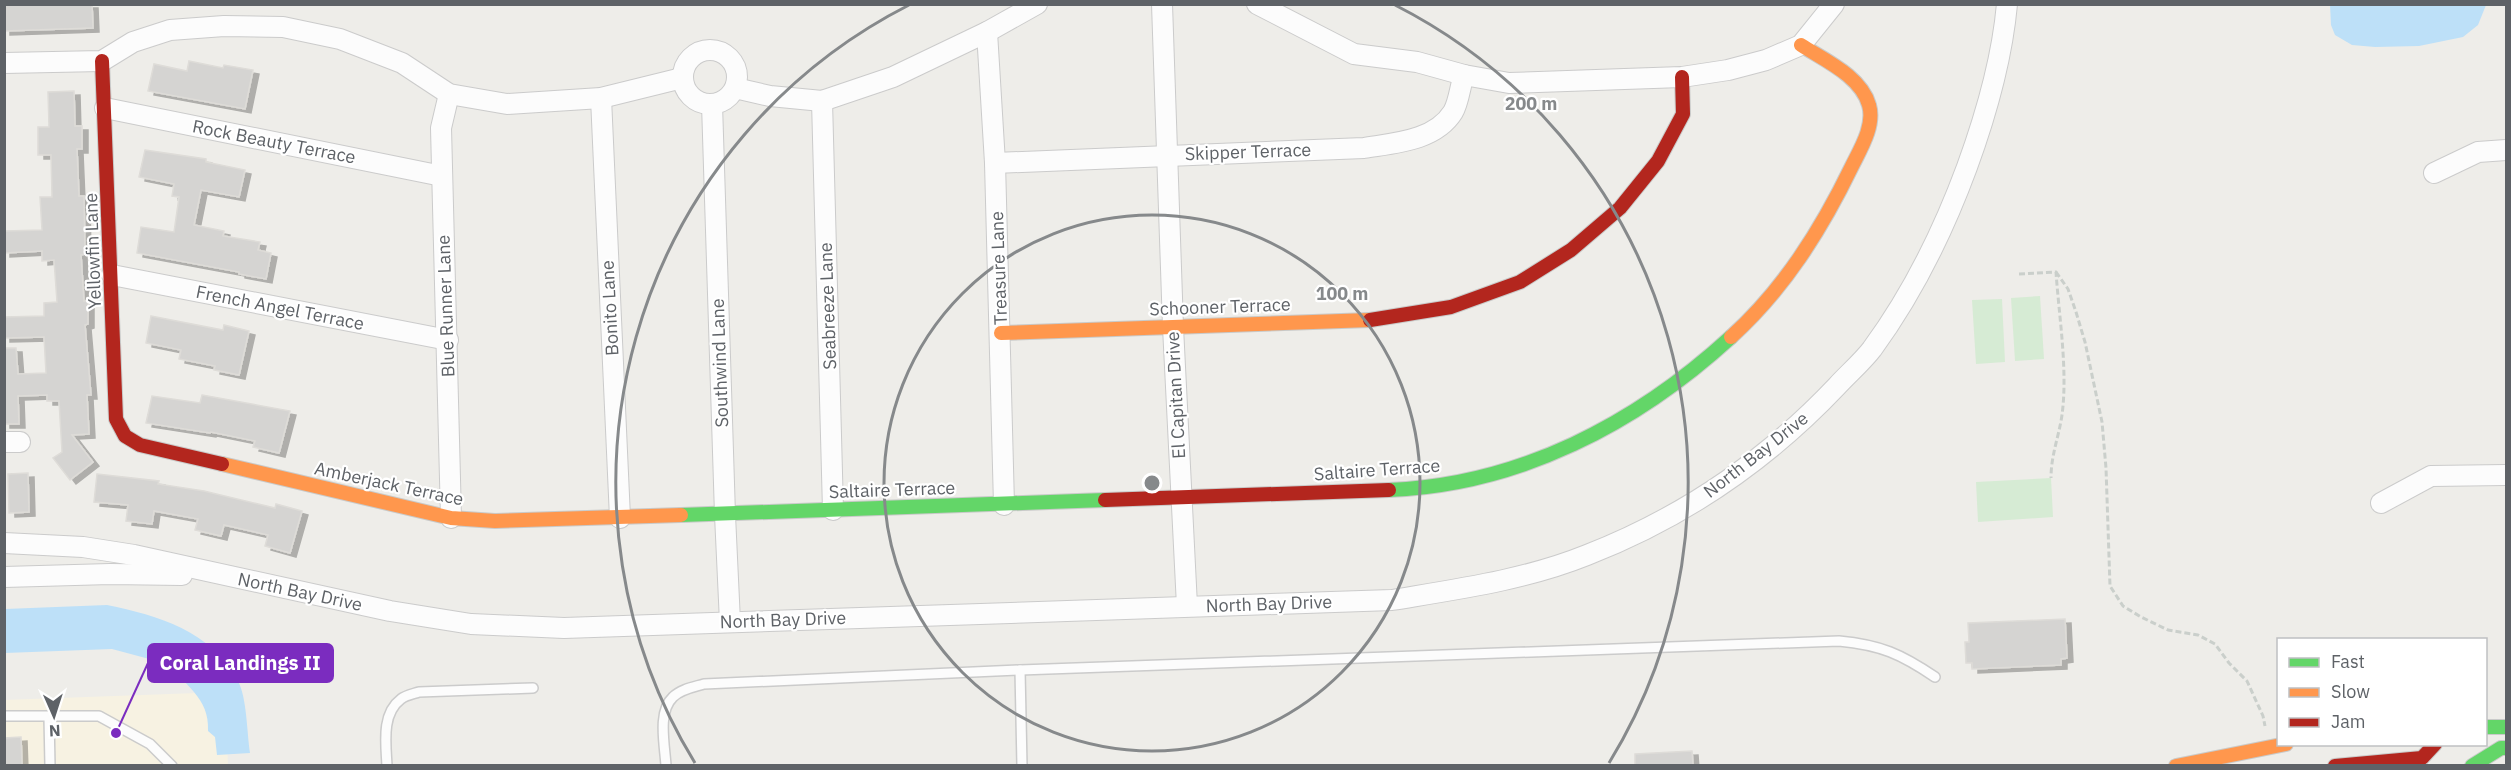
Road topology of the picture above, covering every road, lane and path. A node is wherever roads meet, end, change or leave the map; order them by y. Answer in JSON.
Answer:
{"nodes":[{"id":1,"x":1037,"y":4,"type":"edge"},
{"id":2,"x":1162,"y":4,"type":"edge"},
{"id":3,"x":1257,"y":4,"type":"edge"},
{"id":4,"x":1834,"y":4,"type":"edge"},
{"id":5,"x":2007,"y":4,"type":"edge"},
{"id":6,"x":987,"y":32,"type":"junction"},
{"id":7,"x":1801,"y":45,"type":"junction"},
{"id":8,"x":102,"y":61,"type":"junction"},
{"id":9,"x":4,"y":63,"type":"edge"},
{"id":10,"x":1464,"y":75,"type":"junction"},
{"id":11,"x":1682,"y":77,"type":"junction"},
{"id":12,"x":682,"y":78,"type":"junction"},
{"id":13,"x":735,"y":88,"type":"junction"},
{"id":14,"x":450,"y":94,"type":"junction"},
{"id":15,"x":601,"y":98,"type":"junction"},
{"id":16,"x":822,"y":101,"type":"junction"},
{"id":17,"x":712,"y":105,"type":"junction"},
{"id":18,"x":105,"y":108,"type":"junction"},
{"id":19,"x":2506,"y":150,"type":"edge"},
{"id":20,"x":1169,"y":155,"type":"junction"},
{"id":21,"x":995,"y":163,"type":"junction"},
{"id":22,"x":2434,"y":173,"type":"dead end"},
{"id":23,"x":442,"y":176,"type":"junction"},
{"id":24,"x":2056,"y":272,"type":"junction"},
{"id":25,"x":2019,"y":274,"type":"dead end"},
{"id":26,"x":112,"y":275,"type":"junction"},
{"id":27,"x":1173,"y":327,"type":"junction"},
{"id":28,"x":1001,"y":333,"type":"junction"},
{"id":29,"x":448,"y":340,"type":"junction"},
{"id":30,"x":125,"y":436,"type":"joint"},
{"id":31,"x":2506,"y":475,"type":"edge"},
{"id":32,"x":2051,"y":478,"type":"dead end"},
{"id":33,"x":1181,"y":498,"type":"junction"},
{"id":34,"x":2381,"y":503,"type":"dead end"},
{"id":35,"x":1004,"y":504,"type":"junction"},
{"id":36,"x":833,"y":510,"type":"junction"},
{"id":37,"x":724,"y":515,"type":"junction"},
{"id":38,"x":451,"y":518,"type":"junction"},
{"id":39,"x":620,"y":518,"type":"junction"},
{"id":40,"x":4,"y":543,"type":"edge"},
{"id":41,"x":221,"y":575,"type":"junction"},
{"id":42,"x":4,"y":577,"type":"edge"},
{"id":43,"x":1187,"y":606,"type":"junction"},
{"id":44,"x":730,"y":622,"type":"junction"},
{"id":45,"x":1020,"y":670,"type":"junction"},
{"id":46,"x":1935,"y":677,"type":"dead end"},
{"id":47,"x":533,"y":688,"type":"dead end"},
{"id":48,"x":4,"y":716,"type":"edge"},
{"id":49,"x":50,"y":717,"type":"junction"},
{"id":50,"x":2506,"y":727,"type":"edge"},
{"id":51,"x":2487,"y":728,"type":"edge"},
{"id":52,"x":2266,"y":733,"type":"dead end"},
{"id":53,"x":2277,"y":746,"type":"edge"},
{"id":54,"x":2433,"y":746,"type":"edge"},
{"id":55,"x":2506,"y":747,"type":"edge"},
{"id":56,"x":50,"y":765,"type":"edge"},
{"id":57,"x":172,"y":765,"type":"edge"},
{"id":58,"x":387,"y":765,"type":"edge"},
{"id":59,"x":666,"y":765,"type":"edge"},
{"id":60,"x":1022,"y":765,"type":"edge"},
{"id":61,"x":2176,"y":765,"type":"edge"},
{"id":62,"x":2335,"y":765,"type":"edge"},
{"id":63,"x":2472,"y":765,"type":"edge"}],
"edges":[{"from":1,"to":6,"type":"street"},
{"from":2,"to":20,"type":"street","name":"El Capitan Drive"},
{"from":3,"to":10,"type":"street"},
{"from":4,"to":7,"type":"street"},
{"from":5,"to":43,"type":"street","name":"North Bay Drive"},
{"from":6,"to":16,"type":"street"},
{"from":6,"to":21,"type":"street","name":"Treasure Lane"},
{"from":7,"to":11,"type":"street"},
{"from":7,"to":33,"type":"street","name":"Saltaire Terrace"},
{"from":8,"to":9,"type":"street"},
{"from":8,"to":14,"type":"street"},
{"from":8,"to":18,"type":"street","name":"Yellowfin Lane"},
{"from":10,"to":11,"type":"street"},
{"from":10,"to":20,"type":"street","name":"Skipper Terrace"},
{"from":11,"to":27,"type":"street","name":"Schooner Terrace"},
{"from":12,"to":13,"type":"street"},
{"from":12,"to":15,"type":"street"},
{"from":12,"to":17,"type":"street"},
{"from":13,"to":16,"type":"street"},
{"from":13,"to":17,"type":"street"},
{"from":14,"to":15,"type":"street"},
{"from":14,"to":23,"type":"street","name":"Blue Runner Lane"},
{"from":15,"to":39,"type":"street","name":"Bonito Lane"},
{"from":16,"to":36,"type":"street","name":"Seabreeze Lane"},
{"from":17,"to":37,"type":"street","name":"Southwind Lane"},
{"from":18,"to":23,"type":"street","name":"Rock Beauty Terrace"},
{"from":18,"to":26,"type":"street","name":"Yellowfin Lane"},
{"from":19,"to":22,"type":"street"},
{"from":20,"to":21,"type":"street","name":"Skipper Terrace"},
{"from":20,"to":27,"type":"street","name":"El Capitan Drive"},
{"from":21,"to":28,"type":"street","name":"Treasure Lane"},
{"from":23,"to":29,"type":"street","name":"Blue Runner Lane"},
{"from":24,"to":25,"type":"path"},
{"from":24,"to":32,"type":"path"},
{"from":24,"to":52,"type":"path"},
{"from":26,"to":29,"type":"street","name":"French Angel Terrace"},
{"from":26,"to":30,"type":"street","name":"Yellowfin Lane"},
{"from":27,"to":28,"type":"street","name":"Schooner Terrace"},
{"from":27,"to":33,"type":"street","name":"El Capitan Drive"},
{"from":28,"to":35,"type":"street","name":"Treasure Lane"},
{"from":29,"to":38,"type":"street","name":"Blue Runner Lane"},
{"from":30,"to":38,"type":"street","name":"Amberjack Terrace"},
{"from":31,"to":34,"type":"street"},
{"from":33,"to":35,"type":"street","name":"Saltaire Terrace"},
{"from":33,"to":43,"type":"street","name":"El Capitan Drive"},
{"from":35,"to":36,"type":"street","name":"Saltaire Terrace"},
{"from":36,"to":37,"type":"street","name":"Saltaire Terrace"},
{"from":37,"to":39,"type":"street","name":"Amberjack Terrace"},
{"from":37,"to":44,"type":"street","name":"Southwind Lane"},
{"from":38,"to":39,"type":"street","name":"Amberjack Terrace"},
{"from":40,"to":41,"type":"street","name":"North Bay Drive"},
{"from":41,"to":42,"type":"street","name":"North Bay Drive"},
{"from":41,"to":44,"type":"street","name":"North Bay Drive"},
{"from":43,"to":44,"type":"street","name":"North Bay Drive"},
{"from":45,"to":46,"type":"lane"},
{"from":45,"to":59,"type":"lane"},
{"from":45,"to":60,"type":"lane"},
{"from":47,"to":58,"type":"lane"},
{"from":48,"to":49,"type":"lane"},
{"from":49,"to":56,"type":"lane"},
{"from":49,"to":57,"type":"lane"},
{"from":50,"to":51,"type":"street"},
{"from":53,"to":61,"type":"street"},
{"from":54,"to":62,"type":"street"},
{"from":55,"to":63,"type":"street"}]}
